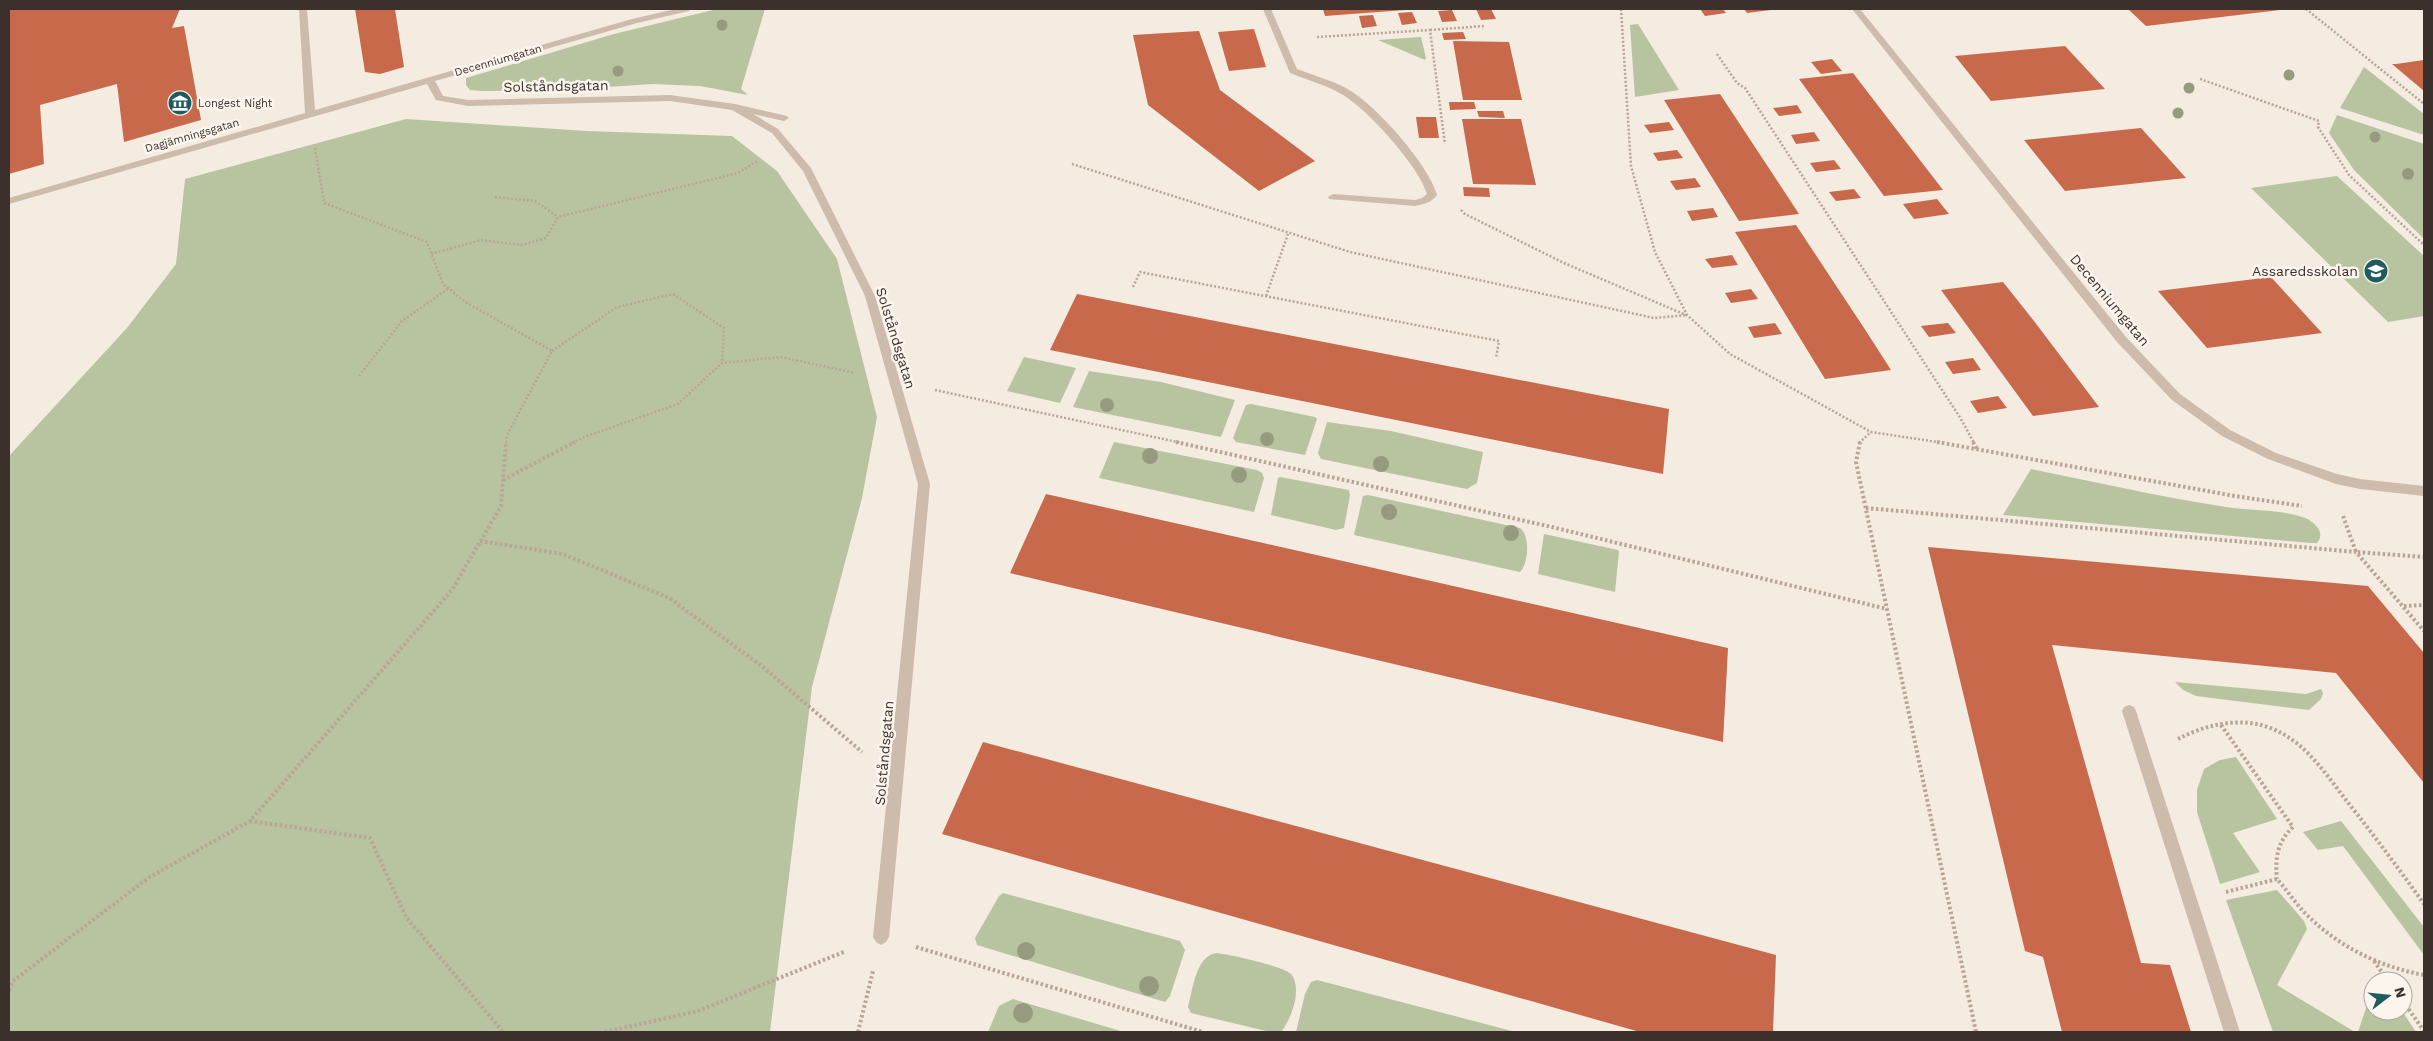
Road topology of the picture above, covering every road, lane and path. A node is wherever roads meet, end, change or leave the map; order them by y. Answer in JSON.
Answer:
{"nodes":[{"id":1,"x":303,"y":9,"type":"edge"},
{"id":2,"x":686,"y":9,"type":"edge"},
{"id":3,"x":1267,"y":9,"type":"edge"},
{"id":4,"x":1621,"y":9,"type":"edge"},
{"id":5,"x":1856,"y":9,"type":"edge"},
{"id":6,"x":2306,"y":9,"type":"edge"},
{"id":7,"x":1484,"y":26,"type":"dead end"},
{"id":8,"x":1430,"y":30,"type":"junction"},
{"id":9,"x":1280,"y":40,"type":"junction"},
{"id":10,"x":1717,"y":54,"type":"dead end"},
{"id":11,"x":2200,"y":79,"type":"dead end"},
{"id":12,"x":430,"y":80,"type":"junction"},
{"id":13,"x":2424,"y":104,"type":"edge"},
{"id":14,"x":735,"y":107,"type":"junction"},
{"id":15,"x":310,"y":113,"type":"junction"},
{"id":16,"x":784,"y":118,"type":"dead end"},
{"id":17,"x":785,"y":143,"type":"junction"},
{"id":18,"x":1446,"y":146,"type":"dead end"},
{"id":19,"x":1072,"y":164,"type":"dead end"},
{"id":20,"x":495,"y":197,"type":"dead end"},
{"id":21,"x":1333,"y":197,"type":"dead end"},
{"id":22,"x":9,"y":201,"type":"edge"},
{"id":23,"x":1459,"y":208,"type":"dead end"},
{"id":24,"x":558,"y":217,"type":"junction"},
{"id":25,"x":1288,"y":234,"type":"junction"},
{"id":26,"x":2424,"y":245,"type":"edge"},
{"id":27,"x":1855,"y":252,"type":"dead end"},
{"id":28,"x":1851,"y":253,"type":"junction"},
{"id":29,"x":431,"y":254,"type":"junction"},
{"id":30,"x":1133,"y":287,"type":"dead end"},
{"id":31,"x":448,"y":288,"type":"junction"},
{"id":32,"x":1266,"y":296,"type":"junction"},
{"id":33,"x":1687,"y":315,"type":"junction"},
{"id":34,"x":552,"y":351,"type":"junction"},
{"id":35,"x":1496,"y":358,"type":"dead end"},
{"id":36,"x":722,"y":363,"type":"junction"},
{"id":37,"x":359,"y":376,"type":"dead end"},
{"id":38,"x":895,"y":382,"type":"junction"},
{"id":39,"x":1871,"y":432,"type":"junction"},
{"id":40,"x":1978,"y":449,"type":"junction"},
{"id":41,"x":2336,"y":479,"type":"junction"},
{"id":42,"x":503,"y":480,"type":"junction"},
{"id":43,"x":2424,"y":491,"type":"edge"},
{"id":44,"x":2303,"y":506,"type":"dead end"},
{"id":45,"x":1866,"y":508,"type":"junction"},
{"id":46,"x":480,"y":541,"type":"junction"},
{"id":47,"x":2356,"y":552,"type":"junction"},
{"id":48,"x":2424,"y":557,"type":"edge"},
{"id":49,"x":2403,"y":606,"type":"junction"},
{"id":50,"x":2424,"y":606,"type":"edge"},
{"id":51,"x":1887,"y":609,"type":"junction"},
{"id":52,"x":2424,"y":631,"type":"edge"},
{"id":53,"x":2128,"y":710,"type":"dead end"},
{"id":54,"x":2221,"y":725,"type":"junction"},
{"id":55,"x":2146,"y":764,"type":"junction"},
{"id":56,"x":896,"y":781,"type":"junction"},
{"id":57,"x":250,"y":821,"type":"junction"},
{"id":58,"x":2277,"y":879,"type":"junction"},
{"id":59,"x":2189,"y":901,"type":"junction"},
{"id":60,"x":2424,"y":904,"type":"edge"},
{"id":61,"x":881,"y":937,"type":"junction"},
{"id":62,"x":2373,"y":960,"type":"junction"},
{"id":63,"x":2381,"y":971,"type":"edge"},
{"id":64,"x":2424,"y":975,"type":"edge"},
{"id":65,"x":9,"y":990,"type":"edge"},
{"id":66,"x":2413,"y":1015,"type":"edge"},
{"id":67,"x":2424,"y":1030,"type":"edge"},
{"id":68,"x":503,"y":1032,"type":"edge"},
{"id":69,"x":605,"y":1032,"type":"edge"},
{"id":70,"x":858,"y":1032,"type":"edge"},
{"id":71,"x":1202,"y":1032,"type":"edge"},
{"id":72,"x":1976,"y":1032,"type":"edge"},
{"id":73,"x":2232,"y":1032,"type":"edge"}],
"edges":[{"from":1,"to":15,"type":"street"},
{"from":2,"to":12,"type":"street","name":"Decenniumgatan"},
{"from":3,"to":9,"type":"street"},
{"from":4,"to":33,"type":"path"},
{"from":5,"to":41,"type":"street","name":"Decenniumgatan"},
{"from":6,"to":13,"type":"path"},
{"from":7,"to":8,"type":"path"},
{"from":8,"to":9,"type":"path"},
{"from":8,"to":18,"type":"path"},
{"from":9,"to":21,"type":"street"},
{"from":10,"to":28,"type":"path"},
{"from":11,"to":26,"type":"path"},
{"from":12,"to":14,"type":"street","name":"Solståndsgatan"},
{"from":12,"to":15,"type":"street","name":"Decenniumgatan"},
{"from":14,"to":16,"type":"street"},
{"from":14,"to":17,"type":"street","name":"Solståndsgatan"},
{"from":15,"to":22,"type":"street","name":"Dagjämningsgatan"},
{"from":15,"to":29,"type":"path"},
{"from":17,"to":24,"type":"path"},
{"from":17,"to":38,"type":"street","name":"Solståndsgatan"},
{"from":19,"to":25,"type":"path"},
{"from":20,"to":24,"type":"path"},
{"from":23,"to":33,"type":"path"},
{"from":24,"to":29,"type":"path"},
{"from":25,"to":32,"type":"path"},
{"from":25,"to":33,"type":"path"},
{"from":27,"to":28,"type":"path"},
{"from":28,"to":40,"type":"path"},
{"from":29,"to":31,"type":"path"},
{"from":30,"to":32,"type":"path"},
{"from":31,"to":34,"type":"path"},
{"from":31,"to":37,"type":"path"},
{"from":32,"to":35,"type":"path"},
{"from":33,"to":39,"type":"path"},
{"from":34,"to":36,"type":"path"},
{"from":34,"to":42,"type":"path"},
{"from":36,"to":38,"type":"path"},
{"from":36,"to":42,"type":"path"},
{"from":38,"to":51,"type":"path"},
{"from":38,"to":56,"type":"street","name":"Solståndsgatan"},
{"from":39,"to":40,"type":"path"},
{"from":39,"to":45,"type":"path"},
{"from":40,"to":44,"type":"path"},
{"from":41,"to":43,"type":"street","name":"Decenniumgatan"},
{"from":41,"to":47,"type":"path"},
{"from":42,"to":46,"type":"path"},
{"from":45,"to":47,"type":"path"},
{"from":45,"to":51,"type":"path"},
{"from":46,"to":56,"type":"path"},
{"from":46,"to":57,"type":"path"},
{"from":47,"to":48,"type":"path"},
{"from":47,"to":49,"type":"path"},
{"from":49,"to":50,"type":"path"},
{"from":49,"to":52,"type":"path"},
{"from":51,"to":72,"type":"path"},
{"from":53,"to":55,"type":"street"},
{"from":54,"to":55,"type":"path"},
{"from":54,"to":58,"type":"path"},
{"from":54,"to":60,"type":"path"},
{"from":55,"to":59,"type":"street"},
{"from":56,"to":61,"type":"street","name":"Solståndsgatan"},
{"from":57,"to":65,"type":"path"},
{"from":57,"to":68,"type":"path"},
{"from":58,"to":59,"type":"path"},
{"from":58,"to":62,"type":"path"},
{"from":59,"to":73,"type":"street"},
{"from":61,"to":69,"type":"path"},
{"from":61,"to":70,"type":"path"},
{"from":61,"to":71,"type":"path"},
{"from":62,"to":63,"type":"path"},
{"from":62,"to":64,"type":"path"},
{"from":66,"to":67,"type":"path"}]}
